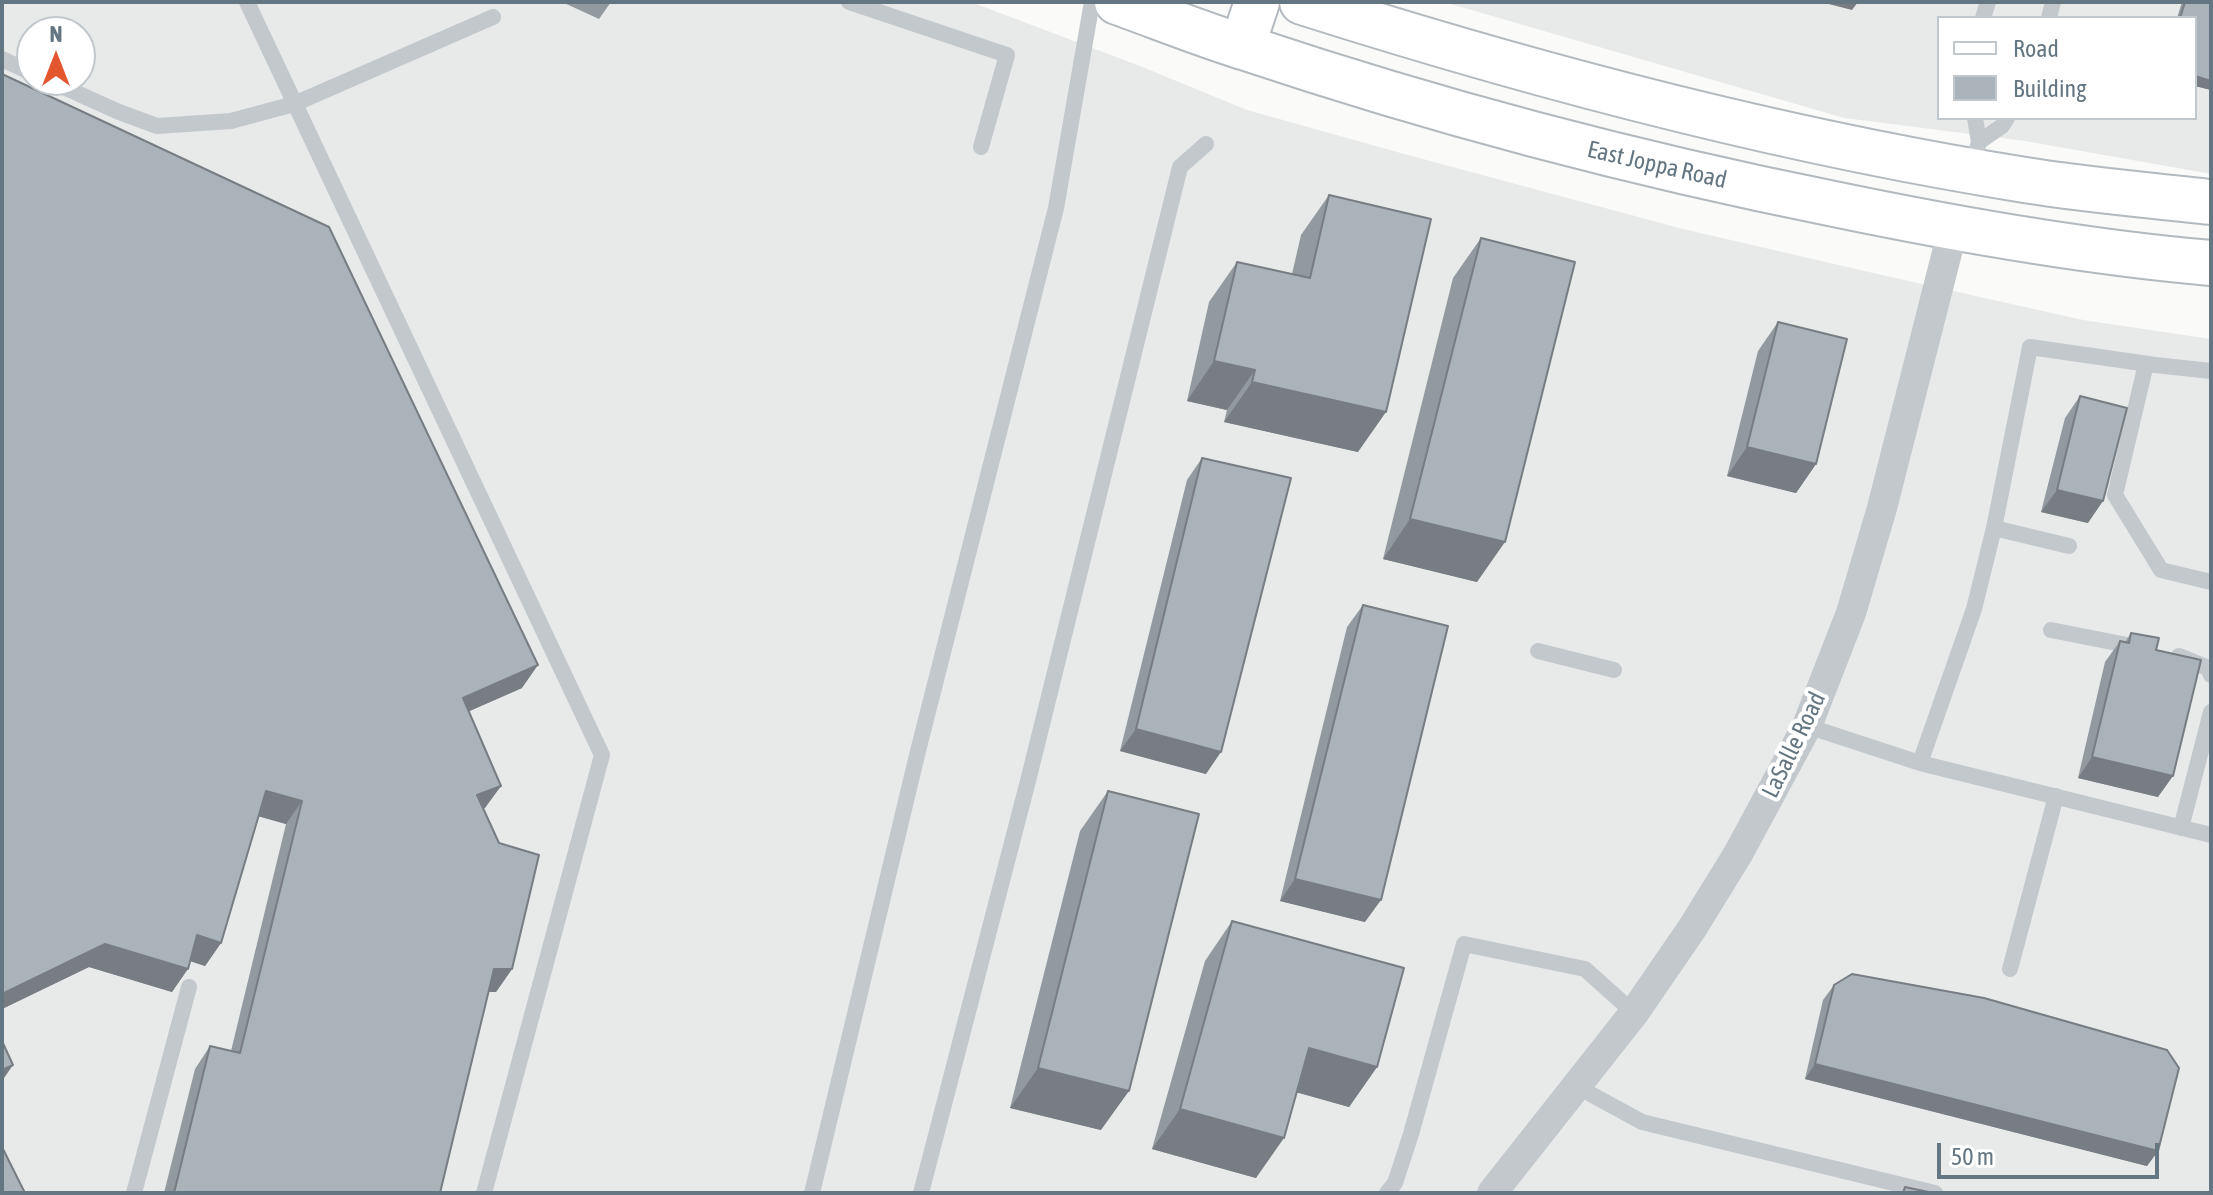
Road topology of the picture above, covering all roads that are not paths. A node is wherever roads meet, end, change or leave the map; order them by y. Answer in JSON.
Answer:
{"nodes":[{"id":1,"x":247,"y":2,"type":"edge"},
{"id":2,"x":849,"y":2,"type":"edge"},
{"id":3,"x":1092,"y":2,"type":"edge"},
{"id":4,"x":1117,"y":2,"type":"edge"},
{"id":5,"x":1257,"y":2,"type":"edge"},
{"id":6,"x":1302,"y":2,"type":"edge"},
{"id":7,"x":493,"y":17,"type":"dead end"},
{"id":8,"x":1242,"y":47,"type":"junction"},
{"id":9,"x":84,"y":96,"type":"edge"},
{"id":10,"x":294,"y":104,"type":"junction"},
{"id":11,"x":1975,"y":120,"type":"edge"},
{"id":12,"x":2006,"y":120,"type":"edge"},
{"id":13,"x":1206,"y":144,"type":"dead end"},
{"id":14,"x":981,"y":147,"type":"dead end"},
{"id":15,"x":1975,"y":156,"type":"junction"},
{"id":16,"x":2211,"y":202,"type":"edge"},
{"id":17,"x":1953,"y":229,"type":"junction"},
{"id":18,"x":2211,"y":263,"type":"edge"},
{"id":19,"x":2146,"y":364,"type":"junction"},
{"id":20,"x":2211,"y":371,"type":"edge"},
{"id":21,"x":1994,"y":528,"type":"junction"},
{"id":22,"x":2069,"y":546,"type":"dead end"},
{"id":23,"x":2211,"y":582,"type":"edge"},
{"id":24,"x":2051,"y":630,"type":"dead end"},
{"id":25,"x":1538,"y":651,"type":"dead end"},
{"id":26,"x":1614,"y":670,"type":"dead end"},
{"id":27,"x":2211,"y":675,"type":"edge"},
{"id":28,"x":2211,"y":712,"type":"edge"},
{"id":29,"x":1807,"y":726,"type":"junction"},
{"id":30,"x":1920,"y":763,"type":"junction"},
{"id":31,"x":2056,"y":796,"type":"junction"},
{"id":32,"x":2181,"y":828,"type":"junction"},
{"id":33,"x":2211,"y":835,"type":"edge"},
{"id":34,"x":2010,"y":969,"type":"dead end"},
{"id":35,"x":189,"y":987,"type":"edge"},
{"id":36,"x":1634,"y":1013,"type":"junction"},
{"id":37,"x":1576,"y":1086,"type":"junction"},
{"id":38,"x":134,"y":1193,"type":"edge"},
{"id":39,"x":484,"y":1193,"type":"edge"},
{"id":40,"x":812,"y":1193,"type":"edge"},
{"id":41,"x":921,"y":1193,"type":"edge"},
{"id":42,"x":1387,"y":1193,"type":"edge"},
{"id":43,"x":1492,"y":1193,"type":"edge"},
{"id":44,"x":1935,"y":1193,"type":"edge"}],
"edges":[{"from":1,"to":10,"type":"lane"},
{"from":2,"to":14,"type":"lane"},
{"from":3,"to":40,"type":"lane"},
{"from":4,"to":8,"type":"main road","name":"East Joppa Road"},
{"from":5,"to":8,"type":"main road"},
{"from":6,"to":15,"type":"main road"},
{"from":7,"to":10,"type":"lane"},
{"from":8,"to":17,"type":"main road","name":"East Joppa Road"},
{"from":9,"to":10,"type":"lane"},
{"from":10,"to":39,"type":"lane"},
{"from":11,"to":15,"type":"lane"},
{"from":12,"to":15,"type":"lane"},
{"from":13,"to":41,"type":"lane"},
{"from":15,"to":16,"type":"main road"},
{"from":15,"to":17,"type":"main road"},
{"from":17,"to":18,"type":"main road","name":"East Joppa Road"},
{"from":17,"to":29,"type":"street","name":"LaSalle Road"},
{"from":19,"to":20,"type":"lane"},
{"from":19,"to":21,"type":"lane"},
{"from":19,"to":23,"type":"lane"},
{"from":21,"to":22,"type":"lane"},
{"from":21,"to":30,"type":"lane"},
{"from":24,"to":27,"type":"lane"},
{"from":25,"to":26,"type":"lane"},
{"from":28,"to":32,"type":"lane"},
{"from":29,"to":30,"type":"lane"},
{"from":29,"to":36,"type":"street","name":"LaSalle Road"},
{"from":30,"to":31,"type":"lane"},
{"from":31,"to":32,"type":"lane"},
{"from":31,"to":34,"type":"lane"},
{"from":32,"to":33,"type":"lane"},
{"from":35,"to":38,"type":"lane"},
{"from":36,"to":37,"type":"street","name":"LaSalle Road"},
{"from":36,"to":42,"type":"lane"},
{"from":37,"to":43,"type":"street","name":"LaSalle Road"},
{"from":37,"to":44,"type":"lane"}]}
